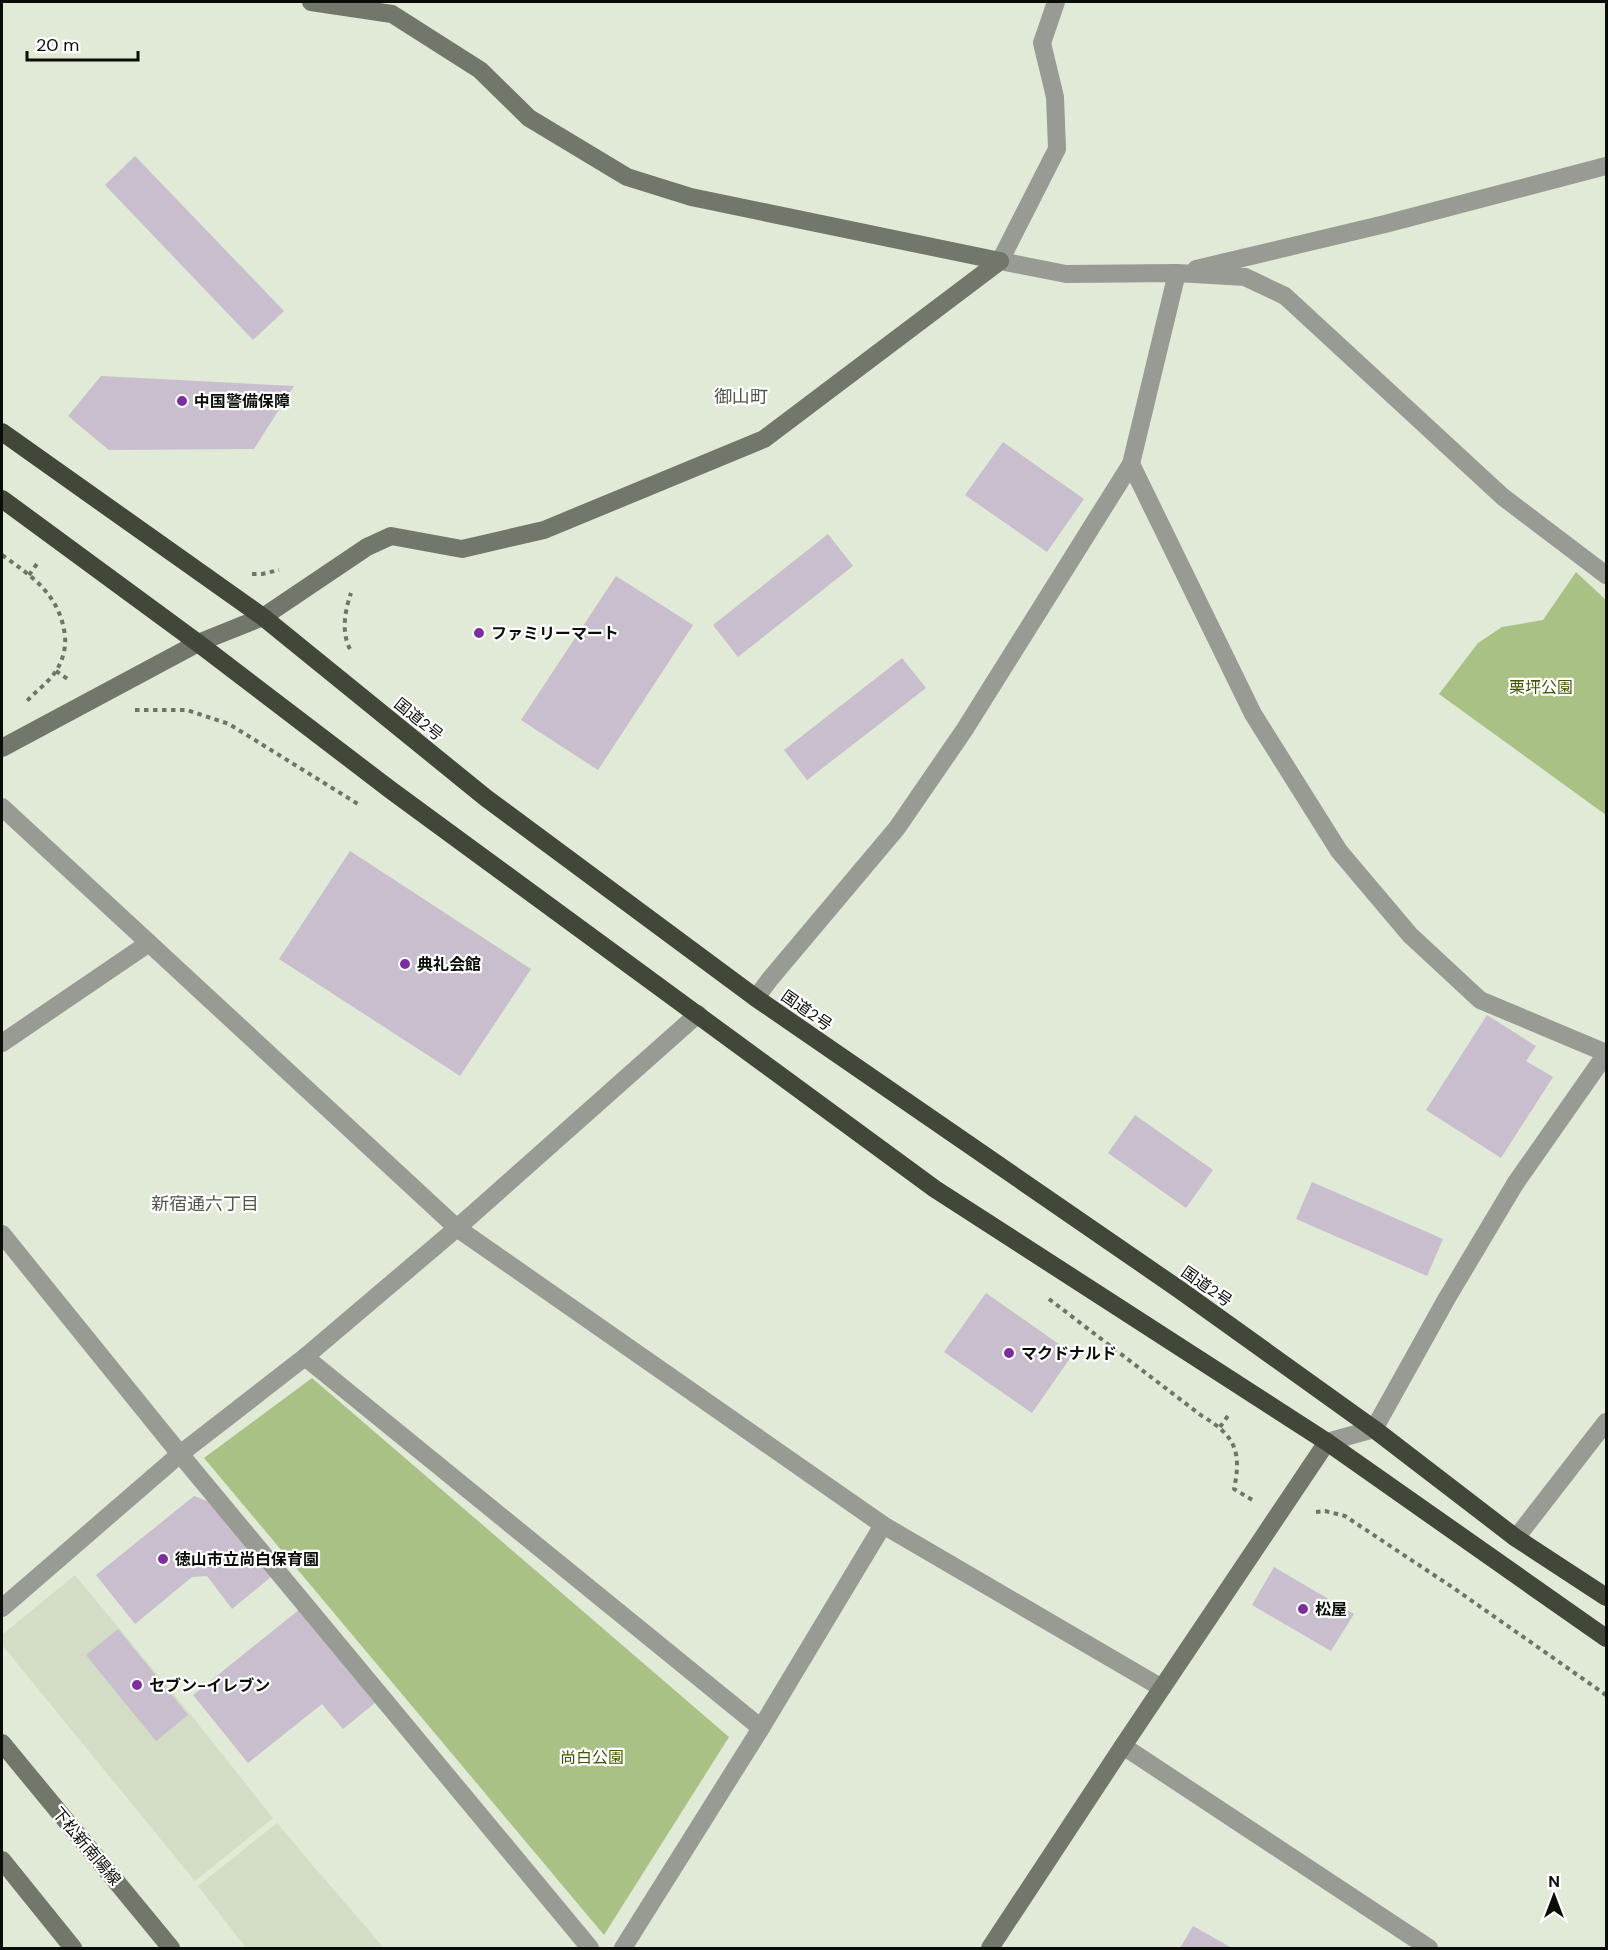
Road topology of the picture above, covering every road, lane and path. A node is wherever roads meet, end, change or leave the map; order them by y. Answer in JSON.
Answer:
{"nodes":[{"id":1,"x":311,"y":2,"type":"edge"},
{"id":2,"x":1056,"y":2,"type":"edge"},
{"id":3,"x":1606,"y":166,"type":"edge"},
{"id":4,"x":1000,"y":261,"type":"junction"},
{"id":5,"x":1177,"y":273,"type":"junction"},
{"id":6,"x":2,"y":432,"type":"edge"},
{"id":7,"x":1131,"y":464,"type":"junction"},
{"id":8,"x":2,"y":499,"type":"edge"},
{"id":9,"x":2,"y":555,"type":"edge"},
{"id":10,"x":1606,"y":575,"type":"edge"},
{"id":11,"x":263,"y":617,"type":"junction"},
{"id":12,"x":198,"y":643,"type":"junction"},
{"id":13,"x":56,"y":671,"type":"dead end"},
{"id":14,"x":126,"y":712,"type":"dead end"},
{"id":15,"x":2,"y":748,"type":"edge"},
{"id":16,"x":359,"y":804,"type":"dead end"},
{"id":17,"x":2,"y":807,"type":"edge"},
{"id":18,"x":149,"y":943,"type":"junction"},
{"id":19,"x":756,"y":998,"type":"junction"},
{"id":20,"x":698,"y":1014,"type":"junction"},
{"id":21,"x":2,"y":1043,"type":"edge"},
{"id":22,"x":1606,"y":1053,"type":"edge"},
{"id":23,"x":457,"y":1228,"type":"junction"},
{"id":24,"x":2,"y":1234,"type":"edge"},
{"id":25,"x":305,"y":1358,"type":"junction"},
{"id":26,"x":1202,"y":1416,"type":"dead end"},
{"id":27,"x":1606,"y":1422,"type":"edge"},
{"id":28,"x":1374,"y":1429,"type":"junction"},
{"id":29,"x":1328,"y":1442,"type":"junction"},
{"id":30,"x":180,"y":1454,"type":"junction"},
{"id":31,"x":1234,"y":1489,"type":"dead end"},
{"id":32,"x":1305,"y":1513,"type":"dead end"},
{"id":33,"x":883,"y":1525,"type":"junction"},
{"id":34,"x":1516,"y":1538,"type":"junction"},
{"id":35,"x":1606,"y":1597,"type":"edge"},
{"id":36,"x":2,"y":1608,"type":"edge"},
{"id":37,"x":1606,"y":1638,"type":"edge"},
{"id":38,"x":1162,"y":1688,"type":"junction"},
{"id":39,"x":1606,"y":1695,"type":"edge"},
{"id":40,"x":761,"y":1728,"type":"junction"},
{"id":41,"x":2,"y":1743,"type":"edge"},
{"id":42,"x":1123,"y":1746,"type":"junction"},
{"id":43,"x":2,"y":1860,"type":"edge"},
{"id":44,"x":74,"y":1948,"type":"edge"},
{"id":45,"x":171,"y":1948,"type":"edge"},
{"id":46,"x":590,"y":1948,"type":"edge"},
{"id":47,"x":623,"y":1948,"type":"edge"},
{"id":48,"x":990,"y":1948,"type":"edge"},
{"id":49,"x":1429,"y":1948,"type":"edge"}],
"edges":[{"from":1,"to":4,"type":"street"},
{"from":2,"to":4,"type":"street"},
{"from":3,"to":5,"type":"street"},
{"from":4,"to":5,"type":"street"},
{"from":4,"to":11,"type":"street"},
{"from":5,"to":7,"type":"street"},
{"from":5,"to":10,"type":"street"},
{"from":6,"to":11,"type":"highway","name":"国道2号"},
{"from":7,"to":19,"type":"street"},
{"from":7,"to":22,"type":"street"},
{"from":8,"to":12,"type":"highway"},
{"from":9,"to":13,"type":"path"},
{"from":11,"to":12,"type":"street"},
{"from":11,"to":19,"type":"highway","name":"国道2号"},
{"from":12,"to":15,"type":"street"},
{"from":12,"to":20,"type":"highway"},
{"from":14,"to":16,"type":"path"},
{"from":17,"to":18,"type":"street"},
{"from":18,"to":21,"type":"street"},
{"from":18,"to":23,"type":"street"},
{"from":19,"to":28,"type":"highway","name":"国道2号"},
{"from":20,"to":23,"type":"street"},
{"from":20,"to":29,"type":"highway"},
{"from":22,"to":28,"type":"street"},
{"from":23,"to":25,"type":"street"},
{"from":23,"to":33,"type":"street"},
{"from":24,"to":30,"type":"street"},
{"from":25,"to":30,"type":"street"},
{"from":25,"to":40,"type":"street"},
{"from":26,"to":31,"type":"path"},
{"from":27,"to":34,"type":"street"},
{"from":28,"to":29,"type":"street"},
{"from":28,"to":34,"type":"highway","name":"国道2号"},
{"from":29,"to":37,"type":"highway"},
{"from":29,"to":38,"type":"street"},
{"from":30,"to":36,"type":"street"},
{"from":30,"to":46,"type":"street"},
{"from":32,"to":39,"type":"path"},
{"from":33,"to":38,"type":"street"},
{"from":33,"to":40,"type":"street"},
{"from":34,"to":35,"type":"highway","name":"国道2号"},
{"from":38,"to":42,"type":"street"},
{"from":40,"to":47,"type":"street"},
{"from":41,"to":45,"type":"street","name":"下松新南陽線"},
{"from":42,"to":48,"type":"street"},
{"from":42,"to":49,"type":"street"},
{"from":43,"to":44,"type":"street"}]}
